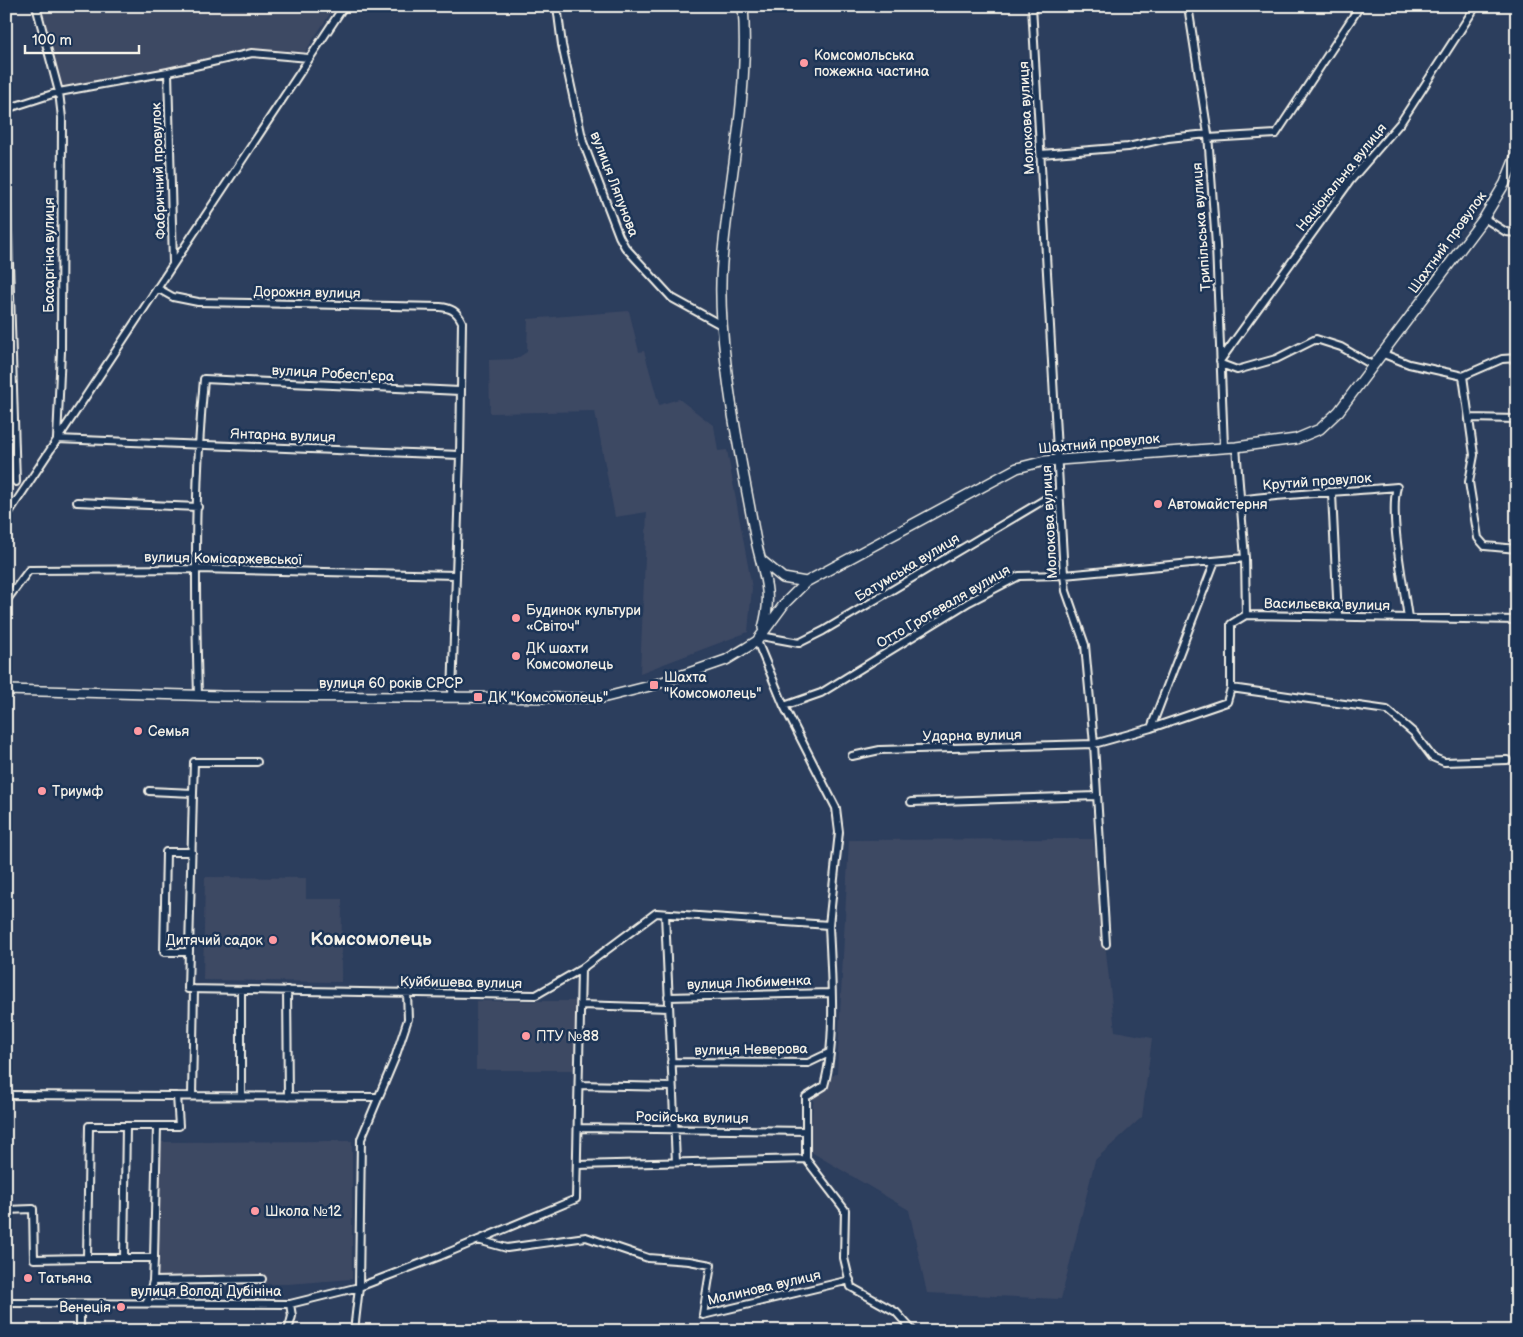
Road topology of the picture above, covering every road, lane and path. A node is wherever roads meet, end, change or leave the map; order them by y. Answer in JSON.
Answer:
{"nodes":[{"id":1,"x":36,"y":6,"type":"edge"},
{"id":2,"x":344,"y":6,"type":"edge"},
{"id":3,"x":557,"y":6,"type":"edge"},
{"id":4,"x":743,"y":6,"type":"edge"},
{"id":5,"x":1032,"y":6,"type":"edge"},
{"id":6,"x":1188,"y":6,"type":"edge"},
{"id":7,"x":1360,"y":6,"type":"edge"},
{"id":8,"x":1476,"y":6,"type":"edge"},
{"id":9,"x":309,"y":58,"type":"junction"},
{"id":10,"x":168,"y":76,"type":"junction"},
{"id":11,"x":59,"y":92,"type":"junction"},
{"id":12,"x":6,"y":109,"type":"edge"},
{"id":13,"x":1208,"y":136,"type":"junction"},
{"id":14,"x":1517,"y":153,"type":"edge"},
{"id":15,"x":1041,"y":154,"type":"junction"},
{"id":16,"x":6,"y":168,"type":"edge"},
{"id":17,"x":1484,"y":218,"type":"junction"},
{"id":18,"x":1517,"y":233,"type":"edge"},
{"id":19,"x":174,"y":263,"type":"junction"},
{"id":20,"x":157,"y":288,"type":"junction"},
{"id":21,"x":723,"y":326,"type":"junction"},
{"id":22,"x":1381,"y":352,"type":"junction"},
{"id":23,"x":1517,"y":358,"type":"edge"},
{"id":24,"x":1221,"y":362,"type":"junction"},
{"id":25,"x":1372,"y":365,"type":"junction"},
{"id":26,"x":1463,"y":376,"type":"junction"},
{"id":27,"x":460,"y":391,"type":"junction"},
{"id":28,"x":1469,"y":418,"type":"junction"},
{"id":29,"x":1517,"y":418,"type":"edge"},
{"id":30,"x":57,"y":439,"type":"junction"},
{"id":31,"x":198,"y":445,"type":"junction"},
{"id":32,"x":1224,"y":447,"type":"junction"},
{"id":33,"x":1236,"y":447,"type":"junction"},
{"id":34,"x":460,"y":455,"type":"junction"},
{"id":35,"x":1058,"y":460,"type":"junction"},
{"id":36,"x":16,"y":482,"type":"dead end"},
{"id":37,"x":1059,"y":491,"type":"junction"},
{"id":38,"x":1332,"y":494,"type":"junction"},
{"id":39,"x":1239,"y":500,"type":"junction"},
{"id":40,"x":77,"y":502,"type":"dead end"},
{"id":41,"x":198,"y":507,"type":"junction"},
{"id":42,"x":6,"y":517,"type":"edge"},
{"id":43,"x":1517,"y":549,"type":"edge"},
{"id":44,"x":1244,"y":558,"type":"junction"},
{"id":45,"x":761,"y":560,"type":"junction"},
{"id":46,"x":1215,"y":561,"type":"junction"},
{"id":47,"x":197,"y":569,"type":"junction"},
{"id":48,"x":456,"y":575,"type":"junction"},
{"id":49,"x":1064,"y":575,"type":"junction"},
{"id":50,"x":806,"y":582,"type":"junction"},
{"id":51,"x":6,"y":601,"type":"edge"},
{"id":52,"x":1246,"y":615,"type":"junction"},
{"id":53,"x":1338,"y":617,"type":"junction"},
{"id":54,"x":1408,"y":618,"type":"junction"},
{"id":55,"x":1517,"y":620,"type":"edge"},
{"id":56,"x":759,"y":638,"type":"junction"},
{"id":57,"x":1231,"y":688,"type":"junction"},
{"id":58,"x":6,"y":690,"type":"edge"},
{"id":59,"x":198,"y":695,"type":"junction"},
{"id":60,"x":452,"y":696,"type":"junction"},
{"id":61,"x":784,"y":706,"type":"junction"},
{"id":62,"x":1151,"y":728,"type":"junction"},
{"id":63,"x":1094,"y":744,"type":"junction"},
{"id":64,"x":852,"y":756,"type":"dead end"},
{"id":65,"x":1507,"y":760,"type":"dead end"},
{"id":66,"x":257,"y":762,"type":"dead end"},
{"id":67,"x":149,"y":791,"type":"dead end"},
{"id":68,"x":193,"y":793,"type":"junction"},
{"id":69,"x":1097,"y":796,"type":"junction"},
{"id":70,"x":911,"y":802,"type":"dead end"},
{"id":71,"x":192,"y":852,"type":"junction"},
{"id":72,"x":665,"y":914,"type":"junction"},
{"id":73,"x":829,"y":925,"type":"junction"},
{"id":74,"x":1106,"y":944,"type":"dead end"},
{"id":75,"x":189,"y":952,"type":"junction"},
{"id":76,"x":581,"y":969,"type":"junction"},
{"id":77,"x":191,"y":989,"type":"junction"},
{"id":78,"x":241,"y":990,"type":"junction"},
{"id":79,"x":287,"y":990,"type":"junction"},
{"id":80,"x":831,"y":992,"type":"junction"},
{"id":81,"x":407,"y":993,"type":"junction"},
{"id":82,"x":668,"y":997,"type":"junction"},
{"id":83,"x":581,"y":1005,"type":"junction"},
{"id":84,"x":669,"y":1008,"type":"junction"},
{"id":85,"x":829,"y":1053,"type":"junction"},
{"id":86,"x":671,"y":1062,"type":"junction"},
{"id":87,"x":579,"y":1085,"type":"junction"},
{"id":88,"x":672,"y":1087,"type":"junction"},
{"id":89,"x":6,"y":1096,"type":"edge"},
{"id":90,"x":177,"y":1096,"type":"junction"},
{"id":91,"x":192,"y":1096,"type":"junction"},
{"id":92,"x":241,"y":1096,"type":"junction"},
{"id":93,"x":288,"y":1097,"type":"junction"},
{"id":94,"x":377,"y":1097,"type":"junction"},
{"id":95,"x":126,"y":1126,"type":"junction"},
{"id":96,"x":156,"y":1126,"type":"junction"},
{"id":97,"x":578,"y":1128,"type":"junction"},
{"id":98,"x":674,"y":1129,"type":"junction"},
{"id":99,"x":806,"y":1131,"type":"junction"},
{"id":100,"x":806,"y":1160,"type":"junction"},
{"id":101,"x":676,"y":1162,"type":"junction"},
{"id":102,"x":577,"y":1165,"type":"junction"},
{"id":103,"x":6,"y":1210,"type":"edge"},
{"id":104,"x":478,"y":1240,"type":"junction"},
{"id":105,"x":86,"y":1258,"type":"junction"},
{"id":106,"x":124,"y":1258,"type":"junction"},
{"id":107,"x":154,"y":1258,"type":"junction"},
{"id":108,"x":262,"y":1279,"type":"dead end"},
{"id":109,"x":850,"y":1280,"type":"junction"},
{"id":110,"x":153,"y":1281,"type":"junction"},
{"id":111,"x":359,"y":1287,"type":"junction"},
{"id":112,"x":6,"y":1303,"type":"edge"},
{"id":113,"x":147,"y":1303,"type":"junction"},
{"id":114,"x":80,"y":1304,"type":"junction"},
{"id":115,"x":290,"y":1304,"type":"junction"},
{"id":116,"x":80,"y":1331,"type":"edge"},
{"id":117,"x":288,"y":1331,"type":"edge"},
{"id":118,"x":354,"y":1331,"type":"edge"},
{"id":119,"x":913,"y":1331,"type":"edge"}],
"edges":[{"from":1,"to":11,"type":"street","name":"Басаргіна вулиця"},
{"from":2,"to":9,"type":"street"},
{"from":3,"to":21,"type":"street","name":"вулиця Ляпунова"},
{"from":4,"to":21,"type":"street"},
{"from":5,"to":15,"type":"street","name":"Молокова вулиця"},
{"from":6,"to":13,"type":"street","name":"Трипільська вулиця"},
{"from":7,"to":13,"type":"street"},
{"from":8,"to":24,"type":"street","name":"Національна вулиця"},
{"from":9,"to":10,"type":"street"},
{"from":9,"to":19,"type":"street"},
{"from":10,"to":11,"type":"street"},
{"from":10,"to":19,"type":"street","name":"Фабричний провулок"},
{"from":11,"to":12,"type":"street"},
{"from":11,"to":30,"type":"street","name":"Басаргіна вулиця"},
{"from":13,"to":15,"type":"street"},
{"from":13,"to":24,"type":"street","name":"Трипільська вулиця"},
{"from":14,"to":17,"type":"street","name":"Шахтний провулок"},
{"from":15,"to":35,"type":"street","name":"Молокова вулиця"},
{"from":16,"to":36,"type":"street"},
{"from":17,"to":18,"type":"street"},
{"from":17,"to":22,"type":"street","name":"Шахтний провулок"},
{"from":19,"to":20,"type":"street"},
{"from":20,"to":27,"type":"street","name":"Дорожня вулиця"},
{"from":20,"to":30,"type":"street"},
{"from":21,"to":45,"type":"street"},
{"from":22,"to":25,"type":"street","name":"Шахтний провулок"},
{"from":22,"to":26,"type":"street"},
{"from":23,"to":26,"type":"street"},
{"from":24,"to":25,"type":"street"},
{"from":24,"to":32,"type":"street","name":"Трипільська вулиця"},
{"from":25,"to":33,"type":"street","name":"Шахтний провулок"},
{"from":26,"to":28,"type":"street"},
{"from":27,"to":31,"type":"street","name":"вулиця Робесп'єра"},
{"from":27,"to":34,"type":"street"},
{"from":28,"to":29,"type":"street"},
{"from":28,"to":43,"type":"street"},
{"from":30,"to":31,"type":"street","name":"Янтарна вулиця"},
{"from":30,"to":42,"type":"street"},
{"from":31,"to":34,"type":"street","name":"Янтарна вулиця"},
{"from":31,"to":41,"type":"street"},
{"from":32,"to":33,"type":"street","name":"Шахтний провулок"},
{"from":32,"to":35,"type":"street","name":"Шахтний провулок"},
{"from":33,"to":39,"type":"street","name":"Васильєвка вулиця"},
{"from":34,"to":48,"type":"street"},
{"from":35,"to":37,"type":"street","name":"Молокова вулиця"},
{"from":35,"to":50,"type":"street","name":"Шахтний провулок"},
{"from":37,"to":49,"type":"street","name":"Молокова вулиця"},
{"from":37,"to":56,"type":"street","name":"Батумська вулиця"},
{"from":38,"to":39,"type":"street","name":"Крутий провулок"},
{"from":38,"to":53,"type":"street"},
{"from":38,"to":54,"type":"street","name":"Крутий провулок"},
{"from":39,"to":44,"type":"street","name":"Васильєвка вулиця"},
{"from":40,"to":41,"type":"street"},
{"from":41,"to":47,"type":"street"},
{"from":44,"to":46,"type":"street","name":"Отто Гротеваля вулиця"},
{"from":44,"to":52,"type":"street","name":"Васильєвка вулиця"},
{"from":45,"to":50,"type":"street"},
{"from":45,"to":56,"type":"street"},
{"from":46,"to":49,"type":"street","name":"Отто Гротеваля вулиця"},
{"from":46,"to":62,"type":"street"},
{"from":47,"to":48,"type":"street","name":"вулиця Комісаржевської"},
{"from":47,"to":51,"type":"street","name":"вулиця Комісаржевської"},
{"from":47,"to":59,"type":"street"},
{"from":48,"to":60,"type":"street"},
{"from":49,"to":61,"type":"street","name":"Отто Гротеваля вулиця"},
{"from":49,"to":63,"type":"street","name":"Молокова вулиця"},
{"from":50,"to":56,"type":"street","name":"Шахтний провулок"},
{"from":52,"to":53,"type":"street","name":"Васильєвка вулиця"},
{"from":52,"to":57,"type":"street"},
{"from":53,"to":54,"type":"street","name":"Васильєвка вулиця"},
{"from":54,"to":55,"type":"street","name":"Васильєвка вулиця"},
{"from":56,"to":60,"type":"street","name":"вулиця 60 років СРСР"},
{"from":56,"to":61,"type":"street"},
{"from":57,"to":62,"type":"street","name":"Ударна вулиця"},
{"from":57,"to":65,"type":"street"},
{"from":58,"to":59,"type":"street","name":"вулиця 60 років СРСР"},
{"from":59,"to":60,"type":"street","name":"вулиця 60 років СРСР"},
{"from":61,"to":73,"type":"street"},
{"from":62,"to":63,"type":"street","name":"Ударна вулиця"},
{"from":63,"to":64,"type":"street","name":"Ударна вулиця"},
{"from":63,"to":69,"type":"street","name":"Молокова вулиця"},
{"from":66,"to":68,"type":"street"},
{"from":67,"to":68,"type":"street"},
{"from":68,"to":71,"type":"street"},
{"from":69,"to":70,"type":"street"},
{"from":69,"to":74,"type":"street","name":"Молокова вулиця"},
{"from":71,"to":75,"type":"street"},
{"from":71,"to":75,"type":"street"},
{"from":72,"to":73,"type":"street","name":"Куйбишева вулиця"},
{"from":72,"to":76,"type":"street","name":"Куйбишева вулиця"},
{"from":72,"to":82,"type":"street"},
{"from":73,"to":80,"type":"street"},
{"from":75,"to":77,"type":"street"},
{"from":76,"to":81,"type":"street","name":"Куйбишева вулиця"},
{"from":76,"to":83,"type":"street"},
{"from":77,"to":78,"type":"street","name":"Куйбишева вулиця"},
{"from":77,"to":91,"type":"street"},
{"from":78,"to":79,"type":"street","name":"Куйбишева вулиця"},
{"from":78,"to":92,"type":"street"},
{"from":79,"to":81,"type":"street","name":"Куйбишева вулиця"},
{"from":79,"to":93,"type":"street"},
{"from":80,"to":82,"type":"street","name":"вулиця Любименка"},
{"from":80,"to":85,"type":"street"},
{"from":81,"to":94,"type":"street"},
{"from":82,"to":84,"type":"street"},
{"from":83,"to":84,"type":"street"},
{"from":83,"to":87,"type":"street"},
{"from":84,"to":86,"type":"street"},
{"from":85,"to":86,"type":"street","name":"вулиця Неверова"},
{"from":85,"to":99,"type":"street"},
{"from":86,"to":88,"type":"street"},
{"from":87,"to":88,"type":"street"},
{"from":87,"to":97,"type":"street"},
{"from":88,"to":98,"type":"street"},
{"from":89,"to":90,"type":"street"},
{"from":90,"to":91,"type":"street"},
{"from":90,"to":96,"type":"street"},
{"from":91,"to":92,"type":"street"},
{"from":92,"to":93,"type":"street"},
{"from":93,"to":94,"type":"street"},
{"from":94,"to":111,"type":"street"},
{"from":95,"to":96,"type":"street"},
{"from":95,"to":105,"type":"street"},
{"from":95,"to":106,"type":"street"},
{"from":96,"to":107,"type":"street"},
{"from":97,"to":98,"type":"street","name":"Російська вулиця"},
{"from":97,"to":102,"type":"street"},
{"from":98,"to":99,"type":"street","name":"Російська вулиця"},
{"from":98,"to":101,"type":"street"},
{"from":99,"to":100,"type":"street"},
{"from":100,"to":101,"type":"street"},
{"from":100,"to":109,"type":"street"},
{"from":101,"to":102,"type":"street"},
{"from":102,"to":104,"type":"street"},
{"from":103,"to":105,"type":"street"},
{"from":104,"to":109,"type":"street","name":"Малинова вулиця"},
{"from":104,"to":111,"type":"street"},
{"from":105,"to":106,"type":"street"},
{"from":106,"to":107,"type":"street"},
{"from":107,"to":110,"type":"street"},
{"from":108,"to":110,"type":"street"},
{"from":109,"to":119,"type":"street"},
{"from":110,"to":113,"type":"street"},
{"from":111,"to":115,"type":"street","name":"вулиця Володі Дубініна"},
{"from":111,"to":118,"type":"street"},
{"from":112,"to":114,"type":"street","name":"вулиця Володі Дубініна"},
{"from":113,"to":114,"type":"street","name":"вулиця Володі Дубініна"},
{"from":113,"to":115,"type":"street","name":"вулиця Володі Дубініна"},
{"from":114,"to":116,"type":"street"},
{"from":115,"to":117,"type":"street"}]}
